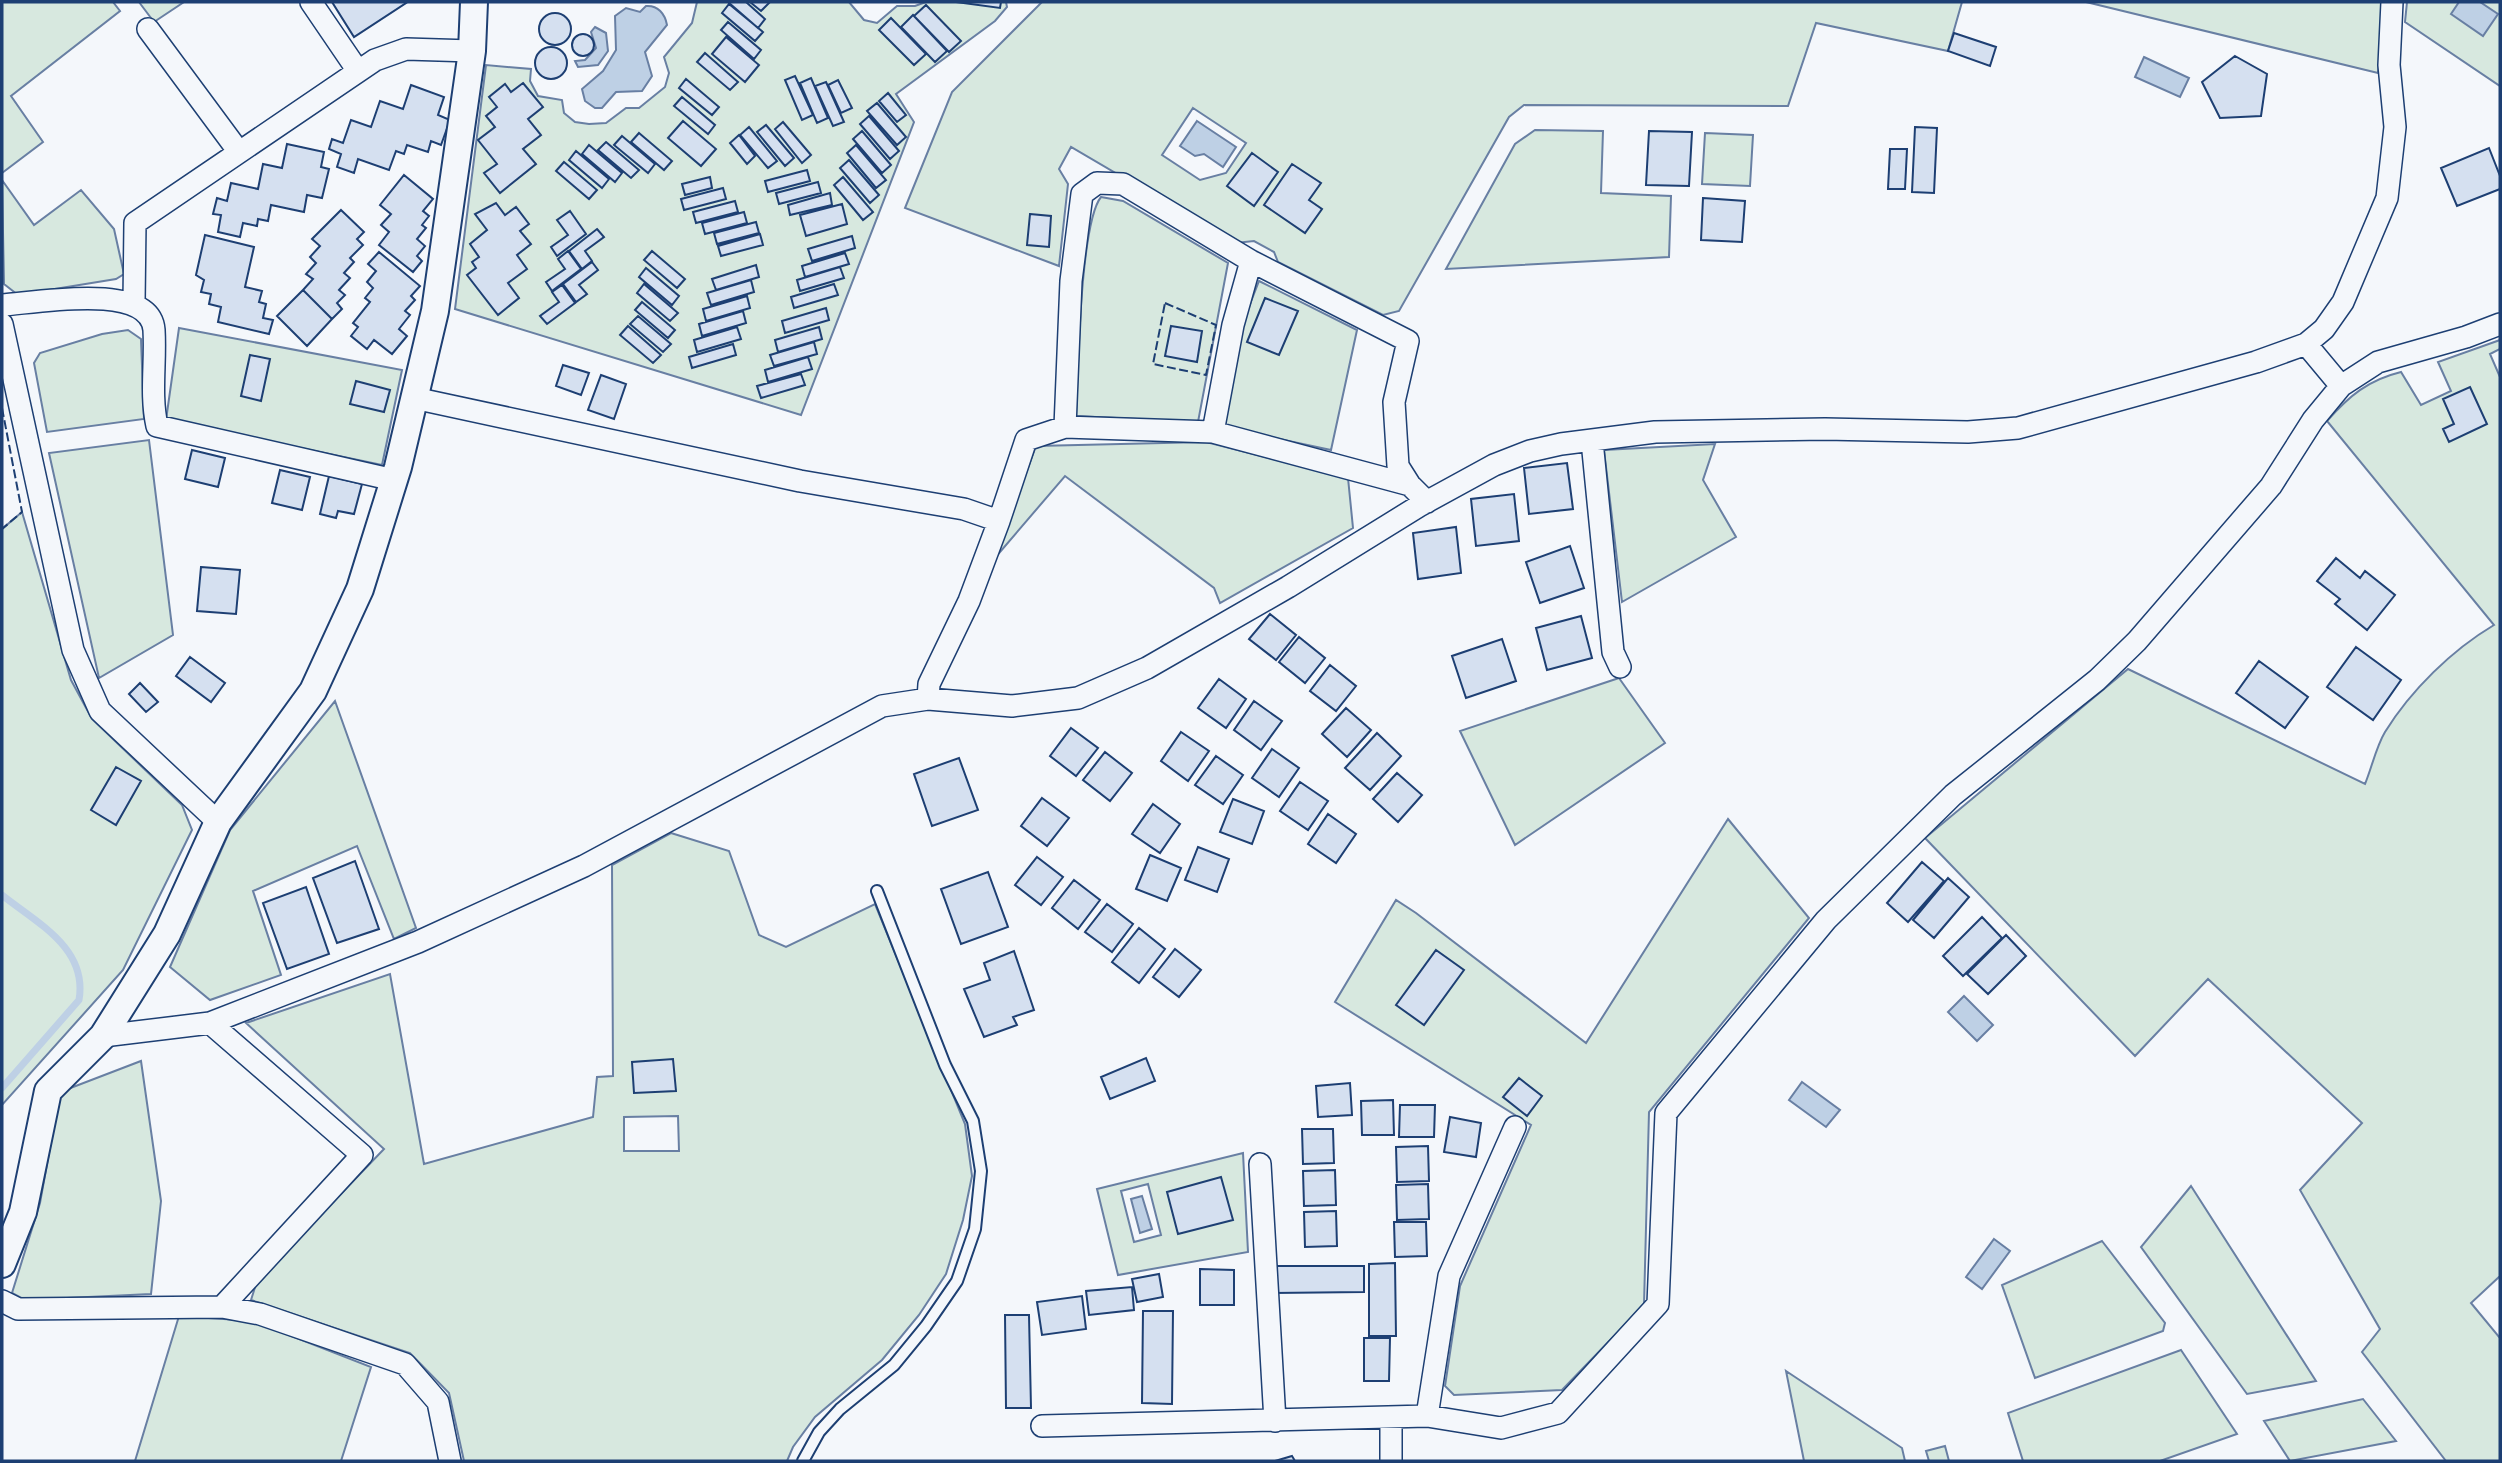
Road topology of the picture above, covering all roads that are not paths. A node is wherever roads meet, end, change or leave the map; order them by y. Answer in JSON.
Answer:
{"nodes":[{"id":1,"x":311,"y":2,"type":"edge"},
{"id":2,"x":474,"y":2,"type":"edge"},
{"id":3,"x":2392,"y":2,"type":"edge"},
{"id":4,"x":148,"y":29,"type":"dead end"},
{"id":5,"x":471,"y":51,"type":"junction"},
{"id":6,"x":358,"y":71,"type":"junction"},
{"id":7,"x":239,"y":152,"type":"junction"},
{"id":8,"x":1251,"y":261,"type":"junction"},
{"id":9,"x":134,"y":303,"type":"junction"},
{"id":10,"x":2,"y":305,"type":"edge"},
{"id":11,"x":2,"y":324,"type":"edge"},
{"id":12,"x":2500,"y":324,"type":"edge"},
{"id":13,"x":2306,"y":344,"type":"junction"},
{"id":14,"x":2341,"y":386,"type":"junction"},
{"id":15,"x":414,"y":398,"type":"junction"},
{"id":16,"x":1065,"y":427,"type":"junction"},
{"id":17,"x":1213,"y":432,"type":"junction"},
{"id":18,"x":1592,"y":441,"type":"junction"},
{"id":19,"x":394,"y":480,"type":"junction"},
{"id":20,"x":1410,"y":485,"type":"junction"},
{"id":21,"x":1427,"y":502,"type":"junction"},
{"id":22,"x":999,"y":521,"type":"junction"},
{"id":23,"x":1620,"y":667,"type":"dead end"},
{"id":24,"x":928,"y":699,"type":"junction"},
{"id":25,"x":218,"y":822,"type":"junction"},
{"id":26,"x":877,"y":891,"type":"dead end"},
{"id":27,"x":210,"y":1023,"type":"junction"},
{"id":28,"x":103,"y":1036,"type":"junction"},
{"id":29,"x":1516,"y":1127,"type":"dead end"},
{"id":30,"x":1259,"y":1164,"type":"dead end"},
{"id":31,"x":2,"y":1264,"type":"edge"},
{"id":32,"x":2,"y":1300,"type":"edge"},
{"id":33,"x":222,"y":1307,"type":"junction"},
{"id":34,"x":1427,"y":1416,"type":"junction"},
{"id":35,"x":1391,"y":1419,"type":"junction"},
{"id":36,"x":1275,"y":1421,"type":"junction"},
{"id":37,"x":1042,"y":1426,"type":"dead end"},
{"id":38,"x":450,"y":1461,"type":"edge"},
{"id":39,"x":803,"y":1461,"type":"edge"},
{"id":40,"x":1391,"y":1461,"type":"edge"}],
"edges":[{"from":1,"to":6,"type":"street"},
{"from":2,"to":5,"type":"street"},
{"from":3,"to":13,"type":"street"},
{"from":4,"to":7,"type":"street"},
{"from":5,"to":6,"type":"street"},
{"from":5,"to":15,"type":"street"},
{"from":6,"to":7,"type":"street"},
{"from":7,"to":9,"type":"street"},
{"from":8,"to":16,"type":"street"},
{"from":8,"to":17,"type":"street"},
{"from":8,"to":20,"type":"street"},
{"from":9,"to":10,"type":"street"},
{"from":9,"to":19,"type":"street"},
{"from":11,"to":25,"type":"street"},
{"from":12,"to":14,"type":"street"},
{"from":13,"to":14,"type":"street"},
{"from":13,"to":18,"type":"street"},
{"from":14,"to":34,"type":"street"},
{"from":15,"to":19,"type":"street"},
{"from":15,"to":22,"type":"street"},
{"from":16,"to":17,"type":"street"},
{"from":16,"to":22,"type":"street"},
{"from":17,"to":20,"type":"street"},
{"from":18,"to":21,"type":"street"},
{"from":18,"to":23,"type":"street"},
{"from":19,"to":25,"type":"street"},
{"from":20,"to":21,"type":"street"},
{"from":21,"to":24,"type":"street"},
{"from":22,"to":24,"type":"street"},
{"from":24,"to":27,"type":"street"},
{"from":25,"to":28,"type":"street"},
{"from":26,"to":39,"type":"lane"},
{"from":27,"to":28,"type":"street"},
{"from":27,"to":33,"type":"street"},
{"from":28,"to":31,"type":"street"},
{"from":29,"to":34,"type":"street"},
{"from":30,"to":36,"type":"street"},
{"from":32,"to":33,"type":"street"},
{"from":33,"to":38,"type":"street"},
{"from":34,"to":35,"type":"street"},
{"from":35,"to":36,"type":"street"},
{"from":35,"to":40,"type":"street"},
{"from":36,"to":37,"type":"street"}]}
